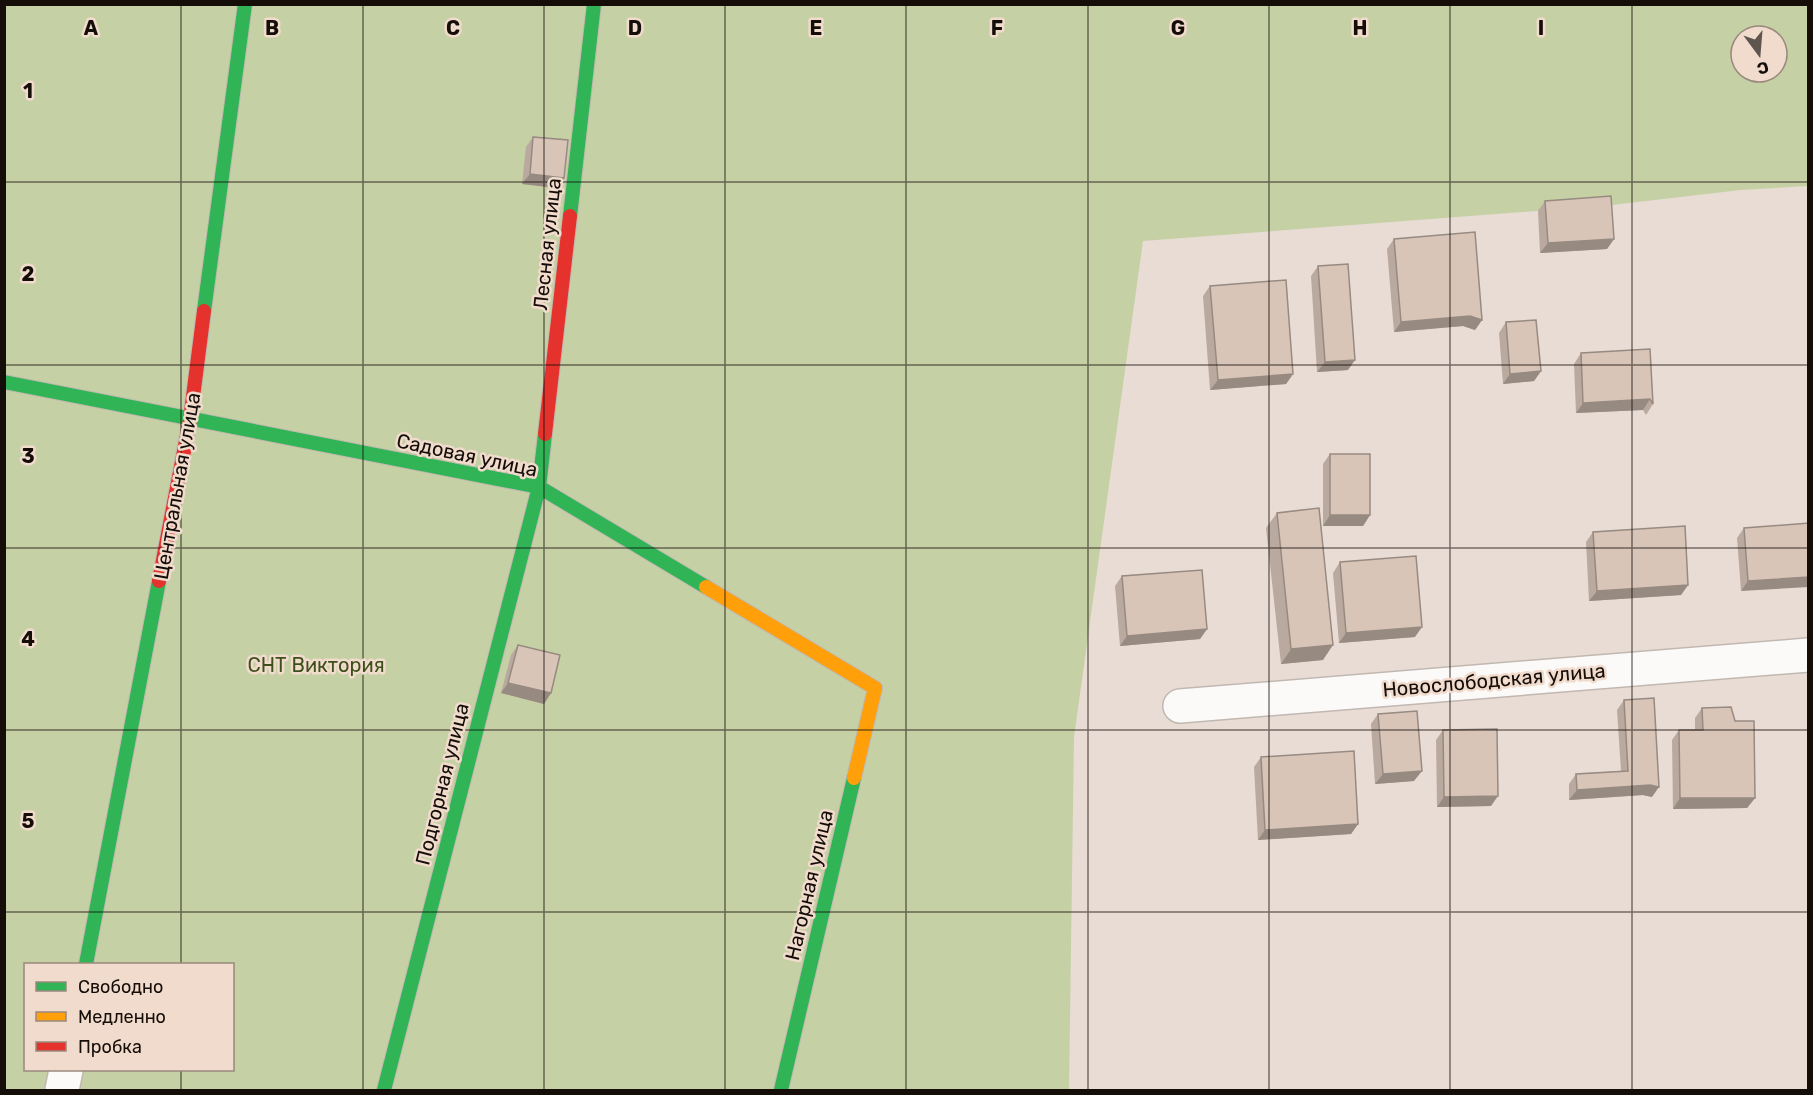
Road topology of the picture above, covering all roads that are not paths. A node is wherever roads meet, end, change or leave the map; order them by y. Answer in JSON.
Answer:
{"nodes":[{"id":1,"x":245,"y":4,"type":"edge"},
{"id":2,"x":594,"y":4,"type":"edge"},
{"id":3,"x":4,"y":382,"type":"edge"},
{"id":4,"x":190,"y":420,"type":"junction"},
{"id":5,"x":539,"y":487,"type":"junction"},
{"id":6,"x":1809,"y":655,"type":"edge"},
{"id":7,"x":875,"y":688,"type":"joint"},
{"id":8,"x":1180,"y":706,"type":"dead end"},
{"id":9,"x":86,"y":963,"type":"edge"},
{"id":10,"x":66,"y":1071,"type":"edge"},
{"id":11,"x":62,"y":1090,"type":"edge"},
{"id":12,"x":384,"y":1090,"type":"edge"},
{"id":13,"x":782,"y":1090,"type":"edge"}],
"edges":[{"from":1,"to":4,"type":"street","name":"Центральная улица"},
{"from":2,"to":5,"type":"street","name":"Лесная улица"},
{"from":3,"to":4,"type":"street","name":"Садовая улица"},
{"from":4,"to":5,"type":"street","name":"Садовая улица"},
{"from":4,"to":9,"type":"street","name":"Центральная улица"},
{"from":5,"to":7,"type":"street","name":"Садовая улица"},
{"from":5,"to":12,"type":"street","name":"Подгорная улица"},
{"from":6,"to":8,"type":"street","name":"Новослободская улица"},
{"from":7,"to":13,"type":"street","name":"Нагорная улица"},
{"from":10,"to":11,"type":"street"}]}
